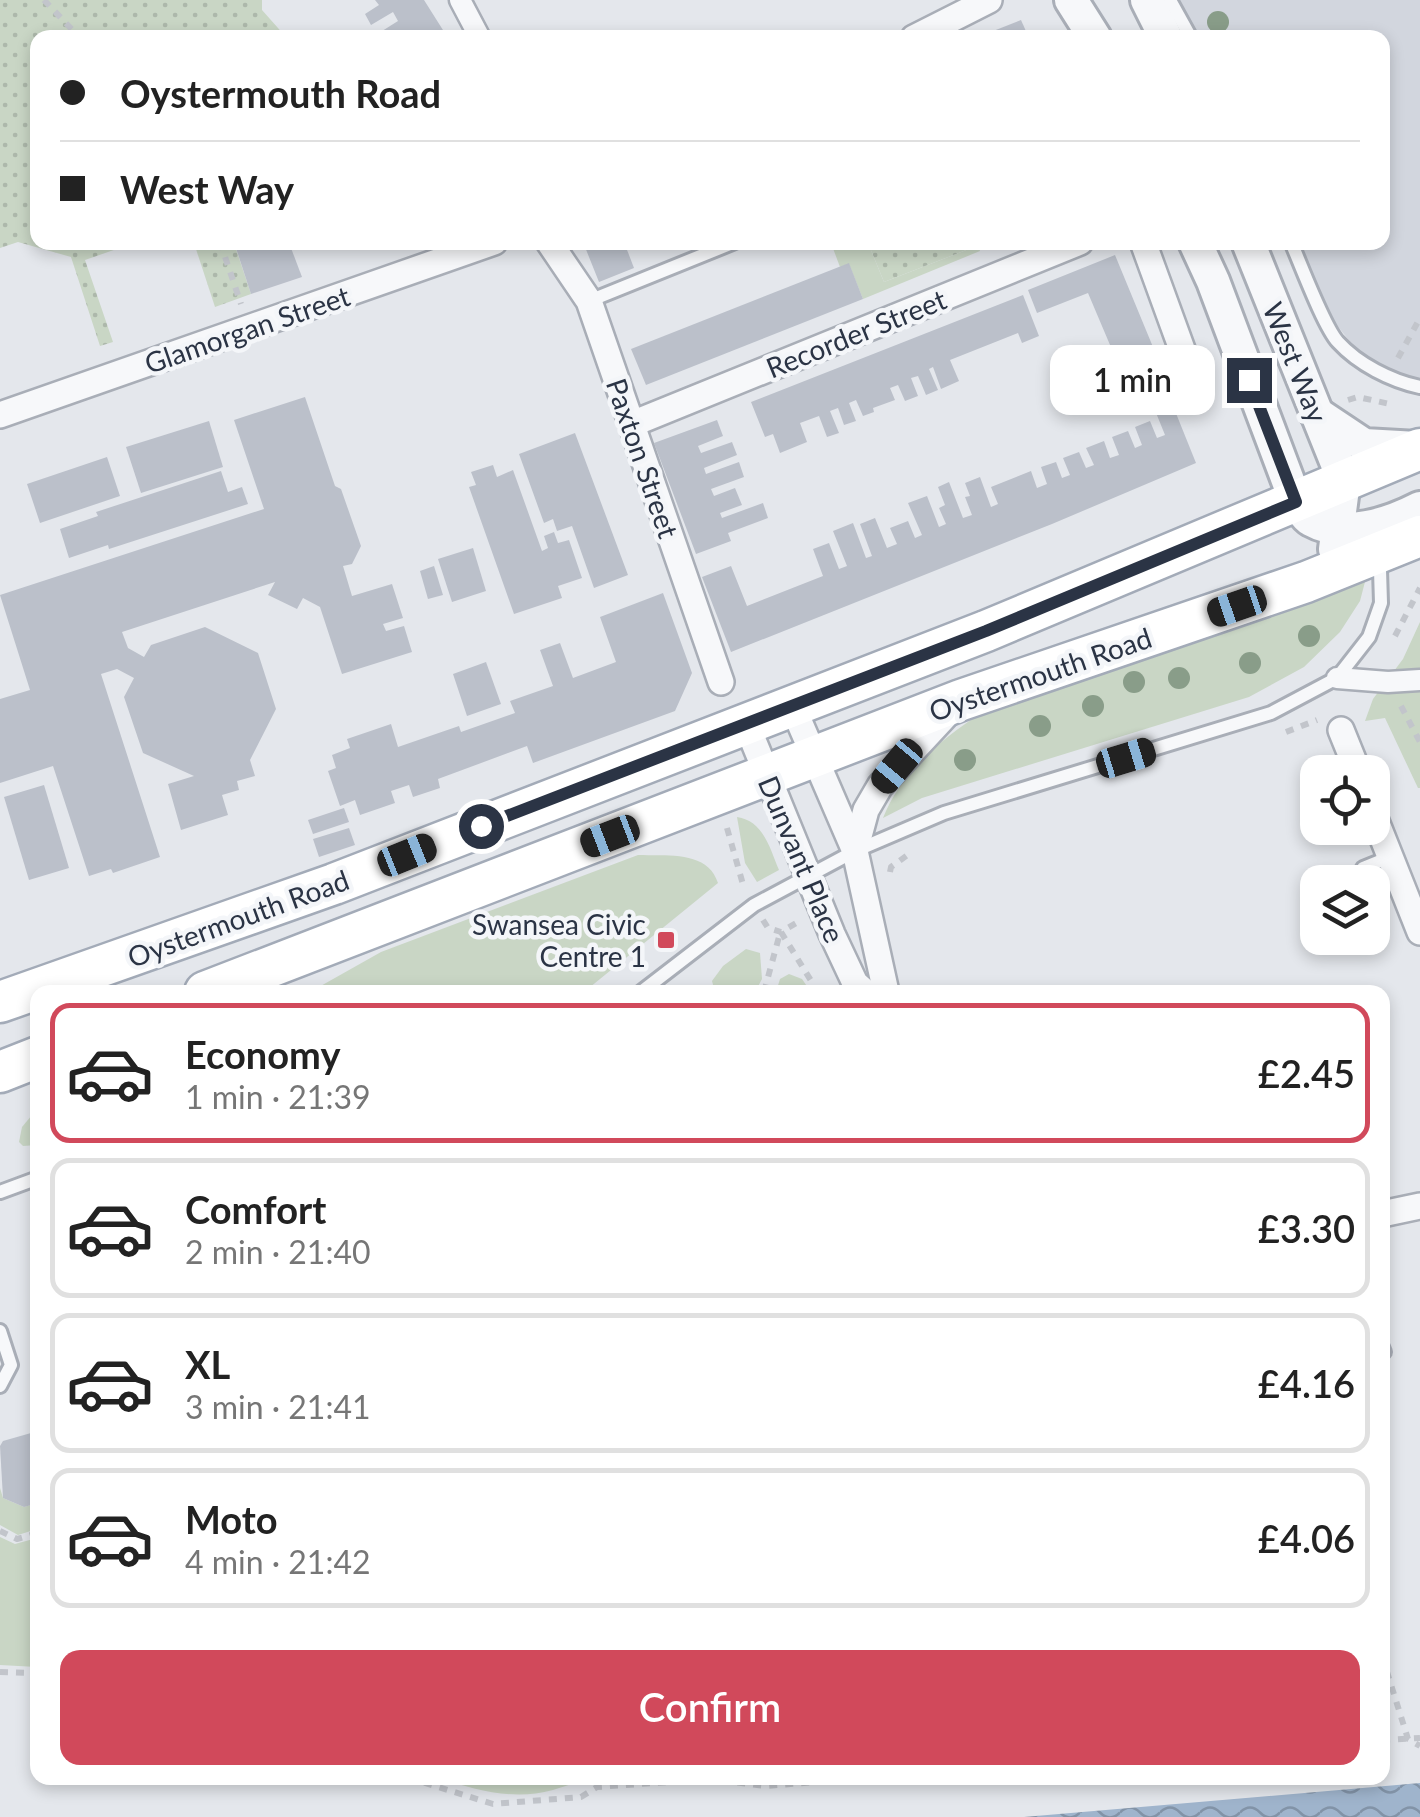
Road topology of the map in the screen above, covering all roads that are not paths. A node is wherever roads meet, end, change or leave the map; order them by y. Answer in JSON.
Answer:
{"nodes":[{"id":1,"x":460,"y":0,"type":"edge"},
{"id":2,"x":990,"y":0,"type":"edge"},
{"id":3,"x":1072,"y":0,"type":"edge"},
{"id":4,"x":1147,"y":0,"type":"edge"},
{"id":5,"x":1170,"y":0,"type":"edge"},
{"id":6,"x":476,"y":30,"type":"edge"},
{"id":7,"x":930,"y":30,"type":"edge"},
{"id":8,"x":1090,"y":30,"type":"edge"},
{"id":9,"x":1162,"y":30,"type":"edge"},
{"id":10,"x":1187,"y":30,"type":"edge"},
{"id":11,"x":471,"y":250,"type":"edge"},
{"id":12,"x":554,"y":250,"type":"edge"},
{"id":13,"x":714,"y":250,"type":"edge"},
{"id":14,"x":1060,"y":250,"type":"edge"},
{"id":15,"x":1146,"y":250,"type":"edge"},
{"id":16,"x":1198,"y":250,"type":"edge"},
{"id":17,"x":1251,"y":250,"type":"edge"},
{"id":18,"x":1295,"y":250,"type":"edge"},
{"id":19,"x":589,"y":301,"type":"junction"},
{"id":20,"x":1183,"y":352,"type":"dead end"},
{"id":21,"x":1420,"y":387,"type":"edge"},
{"id":22,"x":1316,"y":413,"type":"junction"},
{"id":23,"x":0,"y":414,"type":"edge"},
{"id":24,"x":632,"y":424,"type":"junction"},
{"id":25,"x":1420,"y":448,"type":"edge"},
{"id":26,"x":1344,"y":482,"type":"junction"},
{"id":27,"x":1296,"y":502,"type":"junction"},
{"id":28,"x":1420,"y":508,"type":"edge"},
{"id":29,"x":1340,"y":528,"type":"junction"},
{"id":30,"x":1420,"y":536,"type":"edge"},
{"id":31,"x":1374,"y":556,"type":"junction"},
{"id":32,"x":1306,"y":582,"type":"junction"},
{"id":33,"x":1337,"y":678,"type":"junction"},
{"id":34,"x":1420,"y":680,"type":"edge"},
{"id":35,"x":721,"y":682,"type":"dead end"},
{"id":36,"x":961,"y":700,"type":"junction"},
{"id":37,"x":792,"y":705,"type":"junction"},
{"id":38,"x":746,"y":723,"type":"junction"},
{"id":39,"x":1341,"y":730,"type":"dead end"},
{"id":40,"x":1351,"y":755,"type":"edge"},
{"id":41,"x":814,"y":757,"type":"junction"},
{"id":42,"x":768,"y":775,"type":"junction"},
{"id":43,"x":1385,"y":845,"type":"edge"},
{"id":44,"x":855,"y":851,"type":"junction"},
{"id":45,"x":1390,"y":857,"type":"junction"},
{"id":46,"x":1370,"y":865,"type":"edge"},
{"id":47,"x":809,"y":874,"type":"junction"},
{"id":48,"x":1420,"y":932,"type":"edge"},
{"id":49,"x":48,"y":985,"type":"edge"},
{"id":50,"x":222,"y":985,"type":"edge"},
{"id":51,"x":650,"y":985,"type":"edge"},
{"id":52,"x":857,"y":985,"type":"edge"},
{"id":53,"x":884,"y":985,"type":"edge"},
{"id":54,"x":30,"y":991,"type":"edge"},
{"id":55,"x":0,"y":1002,"type":"edge"},
{"id":56,"x":30,"y":1060,"type":"edge"},
{"id":57,"x":0,"y":1072,"type":"edge"},
{"id":58,"x":30,"y":1181,"type":"edge"},
{"id":59,"x":0,"y":1192,"type":"edge"},
{"id":60,"x":1420,"y":1206,"type":"edge"},
{"id":61,"x":1390,"y":1212,"type":"edge"},
{"id":62,"x":0,"y":1331,"type":"edge"},
{"id":63,"x":0,"y":1386,"type":"edge"}],
"edges":[{"from":1,"to":6,"type":"street"},
{"from":2,"to":7,"type":"street"},
{"from":3,"to":8,"type":"street"},
{"from":4,"to":9,"type":"street"},
{"from":5,"to":10,"type":"lane"},
{"from":11,"to":23,"type":"street","name":"Glamorgan Street"},
{"from":12,"to":19,"type":"street","name":"Paxton Street"},
{"from":13,"to":19,"type":"lane"},
{"from":14,"to":24,"type":"street","name":"Recorder Street"},
{"from":15,"to":20,"type":"street"},
{"from":16,"to":27,"type":"street","name":"West Way"},
{"from":17,"to":22,"type":"street","name":"West Way"},
{"from":18,"to":21,"type":"lane","name":"West Way"},
{"from":19,"to":24,"type":"street","name":"Paxton Street"},
{"from":22,"to":25,"type":"street"},
{"from":22,"to":26,"type":"street","name":"West Way"},
{"from":24,"to":35,"type":"street","name":"Paxton Street"},
{"from":25,"to":26,"type":"main road","name":"Oystermouth Road"},
{"from":26,"to":27,"type":"main road","name":"Oystermouth Road"},
{"from":26,"to":29,"type":"street"},
{"from":27,"to":29,"type":"street"},
{"from":27,"to":37,"type":"main road","name":"Oystermouth Road"},
{"from":28,"to":29,"type":"street"},
{"from":29,"to":31,"type":"lane"},
{"from":29,"to":32,"type":"street"},
{"from":30,"to":31,"type":"main road","name":"Oystermouth Road"},
{"from":31,"to":32,"type":"main road","name":"Oystermouth Road"},
{"from":31,"to":33,"type":"lane"},
{"from":32,"to":36,"type":"main road","name":"Oystermouth Road"},
{"from":33,"to":34,"type":"street"},
{"from":33,"to":44,"type":"lane"},
{"from":36,"to":41,"type":"main road","name":"Oystermouth Road"},
{"from":36,"to":44,"type":"street","name":"Dunvant Place"},
{"from":37,"to":38,"type":"main road","name":"Oystermouth Road"},
{"from":37,"to":41,"type":"street","name":"Dunvant Place"},
{"from":38,"to":42,"type":"street","name":"Dunvant Place"},
{"from":38,"to":49,"type":"main road","name":"Oystermouth Road"},
{"from":39,"to":40,"type":"street"},
{"from":41,"to":42,"type":"main road","name":"Oystermouth Road"},
{"from":41,"to":44,"type":"street","name":"Dunvant Place"},
{"from":42,"to":47,"type":"street","name":"Dunvant Place"},
{"from":42,"to":50,"type":"main road","name":"Oystermouth Road"},
{"from":43,"to":45,"type":"street"},
{"from":44,"to":47,"type":"lane"},
{"from":44,"to":53,"type":"street","name":"Dunvant Place"},
{"from":45,"to":46,"type":"lane"},
{"from":45,"to":48,"type":"street"},
{"from":47,"to":51,"type":"lane"},
{"from":47,"to":52,"type":"street","name":"Dunvant Place"},
{"from":54,"to":55,"type":"main road","name":"Oystermouth Road"},
{"from":56,"to":57,"type":"main road"},
{"from":58,"to":59,"type":"lane"},
{"from":60,"to":61,"type":"street"},
{"from":62,"to":63,"type":"lane"}]}
